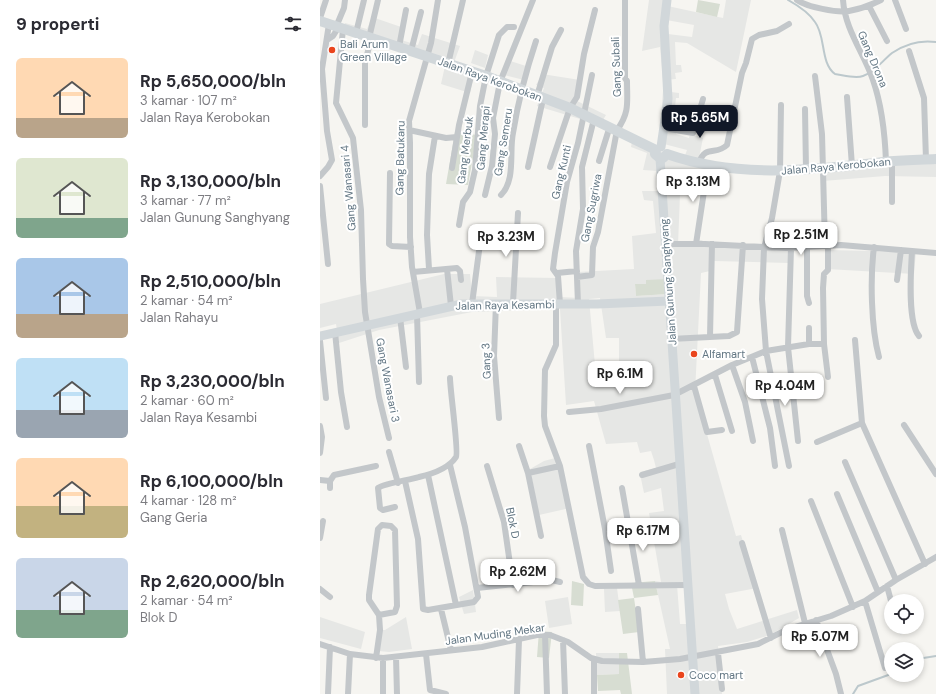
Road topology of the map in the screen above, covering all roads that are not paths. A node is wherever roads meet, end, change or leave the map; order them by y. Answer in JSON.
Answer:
{"nodes":[{"id":1,"x":326,"y":0,"type":"edge"},
{"id":2,"x":345,"y":0,"type":"edge"},
{"id":3,"x":364,"y":0,"type":"edge"},
{"id":4,"x":378,"y":0,"type":"edge"},
{"id":5,"x":438,"y":0,"type":"edge"},
{"id":6,"x":463,"y":0,"type":"edge"},
{"id":7,"x":533,"y":0,"type":"edge"},
{"id":8,"x":625,"y":0,"type":"edge"},
{"id":9,"x":667,"y":0,"type":"edge"},
{"id":10,"x":797,"y":0,"type":"edge"},
{"id":11,"x":843,"y":0,"type":"edge"},
{"id":12,"x":881,"y":0,"type":"edge"},
{"id":13,"x":895,"y":0,"type":"edge"},
{"id":14,"x":867,"y":4,"type":"edge"},
{"id":15,"x":406,"y":10,"type":"dead end"},
{"id":16,"x":595,"y":10,"type":"dead end"},
{"id":17,"x":421,"y":12,"type":"dead end"},
{"id":18,"x":845,"y":12,"type":"junction"},
{"id":19,"x":320,"y":18,"type":"edge"},
{"id":20,"x":331,"y":21,"type":"edge"},
{"id":21,"x":789,"y":24,"type":"dead end"},
{"id":22,"x":514,"y":27,"type":"dead end"},
{"id":23,"x":906,"y":29,"type":"dead end"},
{"id":24,"x":357,"y":30,"type":"junction"},
{"id":25,"x":560,"y":30,"type":"dead end"},
{"id":26,"x":370,"y":38,"type":"junction"},
{"id":27,"x":327,"y":40,"type":"junction"},
{"id":28,"x":536,"y":41,"type":"dead end"},
{"id":29,"x":887,"y":41,"type":"dead end"},
{"id":30,"x":414,"y":42,"type":"junction"},
{"id":31,"x":400,"y":43,"type":"junction"},
{"id":32,"x":909,"y":51,"type":"dead end"},
{"id":33,"x":428,"y":54,"type":"junction"},
{"id":34,"x":448,"y":64,"type":"junction"},
{"id":35,"x":472,"y":72,"type":"junction"},
{"id":36,"x":486,"y":76,"type":"junction"},
{"id":37,"x":592,"y":76,"type":"dead end"},
{"id":38,"x":815,"y":76,"type":"dead end"},
{"id":39,"x":500,"y":82,"type":"junction"},
{"id":40,"x":522,"y":91,"type":"junction"},
{"id":41,"x":540,"y":97,"type":"junction"},
{"id":42,"x":847,"y":97,"type":"dead end"},
{"id":43,"x":702,"y":99,"type":"dead end"},
{"id":44,"x":781,"y":105,"type":"dead end"},
{"id":45,"x":570,"y":108,"type":"junction"},
{"id":46,"x":805,"y":109,"type":"dead end"},
{"id":47,"x":589,"y":117,"type":"junction"},
{"id":48,"x":365,"y":125,"type":"dead end"},
{"id":49,"x":614,"y":128,"type":"junction"},
{"id":50,"x":664,"y":128,"type":"junction"},
{"id":51,"x":409,"y":130,"type":"junction"},
{"id":52,"x":436,"y":136,"type":"junction"},
{"id":53,"x":457,"y":136,"type":"junction"},
{"id":54,"x":661,"y":152,"type":"junction"},
{"id":55,"x":931,"y":159,"type":"edge"},
{"id":56,"x":599,"y":161,"type":"dead end"},
{"id":57,"x":889,"y":162,"type":"junction"},
{"id":58,"x":704,"y":164,"type":"junction"},
{"id":59,"x":852,"y":166,"type":"junction"},
{"id":60,"x":528,"y":167,"type":"dead end"},
{"id":61,"x":550,"y":167,"type":"dead end"},
{"id":62,"x":452,"y":168,"type":"dead end"},
{"id":63,"x":824,"y":168,"type":"junction"},
{"id":64,"x":806,"y":170,"type":"junction"},
{"id":65,"x":780,"y":171,"type":"junction"},
{"id":66,"x":390,"y":173,"type":"dead end"},
{"id":67,"x":320,"y":176,"type":"edge"},
{"id":68,"x":320,"y":186,"type":"edge"},
{"id":69,"x":501,"y":195,"type":"dead end"},
{"id":70,"x":485,"y":196,"type":"dead end"},
{"id":71,"x":892,"y":202,"type":"dead end"},
{"id":72,"x":518,"y":213,"type":"dead end"},
{"id":73,"x":459,"y":225,"type":"dead end"},
{"id":74,"x":481,"y":236,"type":"dead end"},
{"id":75,"x":665,"y":244,"type":"junction"},
{"id":76,"x":696,"y":244,"type":"junction"},
{"id":77,"x":712,"y":244,"type":"junction"},
{"id":78,"x":743,"y":245,"type":"junction"},
{"id":79,"x":826,"y":245,"type":"junction"},
{"id":80,"x":807,"y":246,"type":"junction"},
{"id":81,"x":411,"y":247,"type":"junction"},
{"id":82,"x":874,"y":247,"type":"junction"},
{"id":83,"x":764,"y":248,"type":"junction"},
{"id":84,"x":790,"y":248,"type":"junction"},
{"id":85,"x":901,"y":250,"type":"junction"},
{"id":86,"x":912,"y":251,"type":"junction"},
{"id":87,"x":936,"y":253,"type":"edge"},
{"id":88,"x":328,"y":264,"type":"dead end"},
{"id":89,"x":429,"y":269,"type":"junction"},
{"id":90,"x":446,"y":269,"type":"junction"},
{"id":91,"x":412,"y":272,"type":"junction"},
{"id":92,"x":557,"y":273,"type":"junction"},
{"id":93,"x":577,"y":274,"type":"junction"},
{"id":94,"x":461,"y":280,"type":"dead end"},
{"id":95,"x":897,"y":280,"type":"dead end"},
{"id":96,"x":669,"y":301,"type":"junction"},
{"id":97,"x":496,"y":303,"type":"junction"},
{"id":98,"x":513,"y":303,"type":"junction"},
{"id":99,"x":809,"y":303,"type":"dead end"},
{"id":100,"x":472,"y":304,"type":"junction"},
{"id":101,"x":558,"y":304,"type":"junction"},
{"id":102,"x":578,"y":304,"type":"junction"},
{"id":103,"x":451,"y":306,"type":"junction"},
{"id":104,"x":418,"y":313,"type":"junction"},
{"id":105,"x":400,"y":317,"type":"junction"},
{"id":106,"x":368,"y":324,"type":"junction"},
{"id":107,"x":808,"y":328,"type":"dead end"},
{"id":108,"x":335,"y":332,"type":"junction"},
{"id":109,"x":320,"y":336,"type":"edge"},
{"id":110,"x":919,"y":336,"type":"dead end"},
{"id":111,"x":710,"y":337,"type":"junction"},
{"id":112,"x":671,"y":339,"type":"junction"},
{"id":113,"x":855,"y":340,"type":"dead end"},
{"id":114,"x":809,"y":344,"type":"junction"},
{"id":115,"x":824,"y":344,"type":"junction"},
{"id":116,"x":788,"y":347,"type":"junction"},
{"id":117,"x":766,"y":351,"type":"junction"},
{"id":118,"x":752,"y":357,"type":"junction"},
{"id":119,"x":879,"y":357,"type":"dead end"},
{"id":120,"x":732,"y":365,"type":"junction"},
{"id":121,"x":406,"y":367,"type":"dead end"},
{"id":122,"x":715,"y":375,"type":"junction"},
{"id":123,"x":828,"y":377,"type":"dead end"},
{"id":124,"x":450,"y":378,"type":"dead end"},
{"id":125,"x":419,"y":382,"type":"dead end"},
{"id":126,"x":694,"y":386,"type":"junction"},
{"id":127,"x":674,"y":395,"type":"junction"},
{"id":128,"x":326,"y":398,"type":"dead end"},
{"id":129,"x":569,"y":412,"type":"dead end"},
{"id":130,"x":498,"y":418,"type":"dead end"},
{"id":131,"x":862,"y":424,"type":"junction"},
{"id":132,"x":904,"y":425,"type":"dead end"},
{"id":133,"x":320,"y":426,"type":"edge"},
{"id":134,"x":347,"y":427,"type":"dead end"},
{"id":135,"x":722,"y":430,"type":"dead end"},
{"id":136,"x":732,"y":431,"type":"dead end"},
{"id":137,"x":389,"y":438,"type":"dead end"},
{"id":138,"x":753,"y":441,"type":"dead end"},
{"id":139,"x":798,"y":441,"type":"dead end"},
{"id":140,"x":817,"y":442,"type":"dead end"},
{"id":141,"x":519,"y":446,"type":"dead end"},
{"id":142,"x":589,"y":446,"type":"dead end"},
{"id":143,"x":389,"y":452,"type":"dead end"},
{"id":144,"x":320,"y":453,"type":"edge"},
{"id":145,"x":845,"y":462,"type":"dead end"},
{"id":146,"x":679,"y":464,"type":"junction"},
{"id":147,"x":450,"y":465,"type":"junction"},
{"id":148,"x":376,"y":466,"type":"dead end"},
{"id":149,"x":486,"y":466,"type":"dead end"},
{"id":150,"x":560,"y":466,"type":"junction"},
{"id":151,"x":775,"y":466,"type":"dead end"},
{"id":152,"x":789,"y":466,"type":"dead end"},
{"id":153,"x":528,"y":473,"type":"junction"},
{"id":154,"x":428,"y":474,"type":"junction"},
{"id":155,"x":936,"y":474,"type":"edge"},
{"id":156,"x":642,"y":475,"type":"dead end"},
{"id":157,"x":320,"y":480,"type":"edge"},
{"id":158,"x":405,"y":481,"type":"junction"},
{"id":159,"x":398,"y":483,"type":"junction"},
{"id":160,"x":622,"y":488,"type":"dead end"},
{"id":161,"x":837,"y":494,"type":"dead end"},
{"id":162,"x":811,"y":501,"type":"dead end"},
{"id":163,"x":395,"y":507,"type":"dead end"},
{"id":164,"x":323,"y":521,"type":"dead end"},
{"id":165,"x":630,"y":526,"type":"junction"},
{"id":166,"x":605,"y":529,"type":"junction"},
{"id":167,"x":782,"y":530,"type":"dead end"},
{"id":168,"x":541,"y":536,"type":"dead end"},
{"id":169,"x":320,"y":538,"type":"edge"},
{"id":170,"x":742,"y":543,"type":"dead end"},
{"id":171,"x":935,"y":559,"type":"edge"},
{"id":172,"x":925,"y":564,"type":"junction"},
{"id":173,"x":611,"y":571,"type":"dead end"},
{"id":174,"x":896,"y":580,"type":"junction"},
{"id":175,"x":560,"y":582,"type":"dead end"},
{"id":176,"x":513,"y":585,"type":"junction"},
{"id":177,"x":639,"y":585,"type":"junction"},
{"id":178,"x":688,"y":585,"type":"junction"},
{"id":179,"x":886,"y":586,"type":"junction"},
{"id":180,"x":477,"y":588,"type":"junction"},
{"id":181,"x":320,"y":589,"type":"edge"},
{"id":182,"x":878,"y":592,"type":"junction"},
{"id":183,"x":889,"y":594,"type":"edge"},
{"id":184,"x":330,"y":597,"type":"dead end"},
{"id":185,"x":865,"y":601,"type":"junction"},
{"id":186,"x":456,"y":605,"type":"junction"},
{"id":187,"x":854,"y":606,"type":"junction"},
{"id":188,"x":441,"y":609,"type":"junction"},
{"id":189,"x":638,"y":609,"type":"dead end"},
{"id":190,"x":379,"y":615,"type":"junction"},
{"id":191,"x":816,"y":620,"type":"junction"},
{"id":192,"x":805,"y":623,"type":"junction"},
{"id":193,"x":545,"y":635,"type":"junction"},
{"id":194,"x":771,"y":638,"type":"junction"},
{"id":195,"x":519,"y":640,"type":"junction"},
{"id":196,"x":563,"y":640,"type":"junction"},
{"id":197,"x":320,"y":644,"type":"edge"},
{"id":198,"x":330,"y":647,"type":"junction"},
{"id":199,"x":451,"y":650,"type":"junction"},
{"id":200,"x":718,"y":653,"type":"junction"},
{"id":201,"x":350,"y":654,"type":"junction"},
{"id":202,"x":426,"y":654,"type":"junction"},
{"id":203,"x":396,"y":657,"type":"junction"},
{"id":204,"x":692,"y":657,"type":"junction"},
{"id":205,"x":376,"y":658,"type":"junction"},
{"id":206,"x":383,"y":658,"type":"junction"},
{"id":207,"x":594,"y":659,"type":"junction"},
{"id":208,"x":643,"y":662,"type":"junction"},
{"id":209,"x":884,"y":665,"type":"edge"},
{"id":210,"x":722,"y":689,"type":"dead end"},
{"id":211,"x":328,"y":694,"type":"edge"},
{"id":212,"x":348,"y":694,"type":"edge"},
{"id":213,"x":383,"y":694,"type":"edge"},
{"id":214,"x":397,"y":694,"type":"edge"},
{"id":215,"x":446,"y":694,"type":"edge"},
{"id":216,"x":517,"y":694,"type":"edge"},
{"id":217,"x":547,"y":694,"type":"edge"},
{"id":218,"x":565,"y":694,"type":"edge"},
{"id":219,"x":594,"y":694,"type":"edge"},
{"id":220,"x":695,"y":694,"type":"edge"},
{"id":221,"x":841,"y":694,"type":"edge"}],
"edges":[{"from":1,"to":20,"type":"street"},
{"from":2,"to":20,"type":"street"},
{"from":3,"to":24,"type":"street"},
{"from":4,"to":26,"type":"street"},
{"from":5,"to":33,"type":"street","name":"Gang Batukaru"},
{"from":6,"to":34,"type":"street"},
{"from":7,"to":39,"type":"street","name":"Gang Merapi"},
{"from":8,"to":49,"type":"street","name":"Gang Subali"},
{"from":9,"to":50,"type":"main road","name":"Jalan Gunung Sanghyang"},
{"from":10,"to":18,"type":"street"},
{"from":11,"to":18,"type":"street","name":"Gang Drona"},
{"from":12,"to":14,"type":"street"},
{"from":13,"to":23,"type":"street"},
{"from":14,"to":18,"type":"street"},
{"from":14,"to":29,"type":"street"},
{"from":15,"to":31,"type":"street"},
{"from":16,"to":45,"type":"street"},
{"from":17,"to":30,"type":"street"},
{"from":18,"to":57,"type":"street","name":"Gang Drona"},
{"from":19,"to":20,"type":"street"},
{"from":20,"to":24,"type":"main road","name":"Jalan Raya Kerobokan"},
{"from":20,"to":27,"type":"street"},
{"from":20,"to":27,"type":"street"},
{"from":20,"to":106,"type":"street","name":"Gang Wanasari 4"},
{"from":21,"to":58,"type":"street"},
{"from":22,"to":36,"type":"street","name":"Gang Merbuk"},
{"from":24,"to":26,"type":"main road","name":"Jalan Raya Kerobokan"},
{"from":25,"to":41,"type":"street"},
{"from":26,"to":31,"type":"main road","name":"Jalan Raya Kerobokan"},
{"from":26,"to":48,"type":"street"},
{"from":27,"to":67,"type":"street"},
{"from":28,"to":40,"type":"street","name":"Gang Semeru"},
{"from":30,"to":31,"type":"main road","name":"Jalan Raya Kerobokan"},
{"from":30,"to":33,"type":"main road","name":"Jalan Raya Kerobokan"},
{"from":32,"to":55,"type":"street"},
{"from":33,"to":34,"type":"main road","name":"Jalan Raya Kerobokan"},
{"from":33,"to":51,"type":"street","name":"Gang Batukaru"},
{"from":34,"to":35,"type":"main road","name":"Jalan Raya Kerobokan"},
{"from":35,"to":36,"type":"main road","name":"Jalan Raya Kerobokan"},
{"from":35,"to":53,"type":"street"},
{"from":36,"to":39,"type":"main road","name":"Jalan Raya Kerobokan"},
{"from":36,"to":73,"type":"street","name":"Gang Merbuk"},
{"from":37,"to":47,"type":"street"},
{"from":38,"to":63,"type":"street"},
{"from":39,"to":40,"type":"main road","name":"Jalan Raya Kerobokan"},
{"from":39,"to":70,"type":"street","name":"Gang Merapi"},
{"from":40,"to":41,"type":"main road","name":"Jalan Raya Kerobokan"},
{"from":40,"to":69,"type":"street","name":"Gang Semeru"},
{"from":41,"to":45,"type":"main road","name":"Jalan Raya Kerobokan"},
{"from":41,"to":60,"type":"street"},
{"from":42,"to":59,"type":"street"},
{"from":43,"to":50,"type":"street"},
{"from":44,"to":65,"type":"street"},
{"from":45,"to":47,"type":"main road","name":"Jalan Raya Kerobokan"},
{"from":45,"to":61,"type":"street"},
{"from":46,"to":64,"type":"street"},
{"from":47,"to":49,"type":"main road","name":"Jalan Raya Kerobokan"},
{"from":47,"to":92,"type":"street","name":"Gang Kunti"},
{"from":47,"to":93,"type":"street"},
{"from":49,"to":54,"type":"main road","name":"Jalan Raya Kerobokan"},
{"from":49,"to":56,"type":"street"},
{"from":49,"to":93,"type":"street","name":"Gang Sugriwa"},
{"from":50,"to":54,"type":"main road","name":"Jalan Gunung Sanghyang"},
{"from":51,"to":52,"type":"street"},
{"from":51,"to":81,"type":"street","name":"Gang Batukaru"},
{"from":52,"to":53,"type":"street"},
{"from":52,"to":89,"type":"street"},
{"from":53,"to":62,"type":"street"},
{"from":54,"to":58,"type":"main road","name":"Jalan Raya Kerobokan"},
{"from":54,"to":75,"type":"main road","name":"Jalan Gunung Sanghyang"},
{"from":55,"to":57,"type":"main road","name":"Jalan Raya Kerobokan"},
{"from":57,"to":59,"type":"main road","name":"Jalan Raya Kerobokan"},
{"from":57,"to":71,"type":"street","name":"Gang Drona"},
{"from":58,"to":65,"type":"main road","name":"Jalan Raya Kerobokan"},
{"from":58,"to":76,"type":"street"},
{"from":59,"to":63,"type":"main road","name":"Jalan Raya Kerobokan"},
{"from":63,"to":64,"type":"main road","name":"Jalan Raya Kerobokan"},
{"from":63,"to":79,"type":"street"},
{"from":64,"to":65,"type":"main road","name":"Jalan Raya Kerobokan"},
{"from":65,"to":83,"type":"street"},
{"from":66,"to":81,"type":"street"},
{"from":68,"to":88,"type":"street"},
{"from":72,"to":98,"type":"street"},
{"from":74,"to":100,"type":"street"},
{"from":75,"to":76,"type":"street"},
{"from":75,"to":96,"type":"main road","name":"Jalan Gunung Sanghyang"},
{"from":76,"to":77,"type":"street"},
{"from":77,"to":78,"type":"street"},
{"from":77,"to":111,"type":"street"},
{"from":78,"to":83,"type":"street"},
{"from":78,"to":111,"type":"street"},
{"from":79,"to":80,"type":"street"},
{"from":79,"to":82,"type":"street"},
{"from":79,"to":115,"type":"street"},
{"from":80,"to":84,"type":"street"},
{"from":80,"to":99,"type":"street"},
{"from":81,"to":91,"type":"street","name":"Gang Batukaru"},
{"from":82,"to":85,"type":"street"},
{"from":82,"to":119,"type":"street"},
{"from":83,"to":84,"type":"street"},
{"from":83,"to":117,"type":"street"},
{"from":84,"to":116,"type":"street"},
{"from":85,"to":86,"type":"street"},
{"from":85,"to":95,"type":"street"},
{"from":86,"to":87,"type":"street"},
{"from":86,"to":110,"type":"street"},
{"from":89,"to":90,"type":"street"},
{"from":89,"to":91,"type":"street"},
{"from":90,"to":94,"type":"street"},
{"from":90,"to":103,"type":"street"},
{"from":91,"to":104,"type":"street","name":"Gang Batukaru"},
{"from":92,"to":93,"type":"street"},
{"from":92,"to":101,"type":"street","name":"Gang Kunti"},
{"from":93,"to":102,"type":"street"},
{"from":96,"to":102,"type":"main road","name":"Jalan Raya Kesambi"},
{"from":96,"to":112,"type":"main road","name":"Jalan Gunung Sanghyang"},
{"from":97,"to":98,"type":"main road","name":"Jalan Raya Kesambi"},
{"from":97,"to":100,"type":"main road","name":"Jalan Raya Kesambi"},
{"from":97,"to":130,"type":"street","name":"Gang 3"},
{"from":98,"to":101,"type":"main road","name":"Jalan Raya Kesambi"},
{"from":100,"to":103,"type":"main road","name":"Jalan Raya Kesambi"},
{"from":101,"to":102,"type":"main road","name":"Jalan Raya Kesambi"},
{"from":101,"to":150,"type":"street","name":"Gang Kunti"},
{"from":103,"to":104,"type":"main road","name":"Jalan Raya Kesambi"},
{"from":104,"to":105,"type":"main road","name":"Jalan Raya Kesambi"},
{"from":104,"to":125,"type":"street","name":"Gang Batukaru"},
{"from":105,"to":106,"type":"main road","name":"Jalan Raya Kesambi"},
{"from":105,"to":121,"type":"street"},
{"from":106,"to":108,"type":"main road","name":"Jalan Raya Kesambi"},
{"from":106,"to":137,"type":"street","name":"Gang Wanasari 3"},
{"from":107,"to":114,"type":"street"},
{"from":108,"to":109,"type":"main road","name":"Jalan Raya Kesambi"},
{"from":108,"to":134,"type":"street"},
{"from":109,"to":128,"type":"street"},
{"from":111,"to":112,"type":"street"},
{"from":112,"to":127,"type":"main road","name":"Jalan Gunung Sanghyang"},
{"from":113,"to":131,"type":"street"},
{"from":114,"to":115,"type":"street"},
{"from":114,"to":116,"type":"street"},
{"from":115,"to":123,"type":"street"},
{"from":116,"to":117,"type":"street"},
{"from":116,"to":139,"type":"street"},
{"from":117,"to":118,"type":"street"},
{"from":117,"to":152,"type":"street"},
{"from":118,"to":120,"type":"street"},
{"from":118,"to":151,"type":"street"},
{"from":120,"to":122,"type":"street"},
{"from":120,"to":138,"type":"street"},
{"from":122,"to":126,"type":"street"},
{"from":122,"to":136,"type":"street"},
{"from":124,"to":147,"type":"street"},
{"from":126,"to":127,"type":"street"},
{"from":126,"to":135,"type":"street"},
{"from":127,"to":129,"type":"street"},
{"from":127,"to":146,"type":"main road","name":"Jalan Gunung Sanghyang"},
{"from":131,"to":140,"type":"street"},
{"from":131,"to":172,"type":"street"},
{"from":132,"to":155,"type":"street"},
{"from":133,"to":144,"type":"street"},
{"from":141,"to":153,"type":"street"},
{"from":142,"to":166,"type":"street"},
{"from":143,"to":159,"type":"street"},
{"from":145,"to":174,"type":"street"},
{"from":146,"to":156,"type":"street"},
{"from":146,"to":178,"type":"main road","name":"Jalan Gunung Sanghyang"},
{"from":147,"to":154,"type":"street"},
{"from":147,"to":180,"type":"street"},
{"from":148,"to":157,"type":"street"},
{"from":149,"to":176,"type":"street","name":"Blok D"},
{"from":150,"to":153,"type":"street"},
{"from":150,"to":177,"type":"street","name":"Gang Kunti"},
{"from":153,"to":168,"type":"street"},
{"from":154,"to":158,"type":"street"},
{"from":154,"to":186,"type":"street"},
{"from":158,"to":159,"type":"street"},
{"from":158,"to":188,"type":"street"},
{"from":159,"to":163,"type":"street"},
{"from":160,"to":165,"type":"street"},
{"from":161,"to":182,"type":"street"},
{"from":162,"to":187,"type":"street"},
{"from":164,"to":169,"type":"street"},
{"from":165,"to":166,"type":"street"},
{"from":165,"to":177,"type":"street"},
{"from":166,"to":173,"type":"street"},
{"from":167,"to":192,"type":"street"},
{"from":170,"to":194,"type":"street"},
{"from":171,"to":172,"type":"street","name":"Jalan Muding Mekar"},
{"from":172,"to":174,"type":"street","name":"Jalan Muding Mekar"},
{"from":174,"to":179,"type":"street","name":"Jalan Muding Mekar"},
{"from":175,"to":176,"type":"street"},
{"from":176,"to":180,"type":"street"},
{"from":177,"to":178,"type":"street","name":"Gang Kunti"},
{"from":178,"to":204,"type":"main road","name":"Jalan Gunung Sanghyang"},
{"from":179,"to":182,"type":"street","name":"Jalan Muding Mekar"},
{"from":179,"to":183,"type":"street"},
{"from":180,"to":186,"type":"street"},
{"from":181,"to":184,"type":"street"},
{"from":182,"to":185,"type":"street","name":"Jalan Muding Mekar"},
{"from":185,"to":187,"type":"street","name":"Jalan Muding Mekar"},
{"from":185,"to":209,"type":"street"},
{"from":186,"to":188,"type":"street"},
{"from":187,"to":191,"type":"street","name":"Jalan Muding Mekar"},
{"from":188,"to":199,"type":"street"},
{"from":189,"to":208,"type":"street"},
{"from":190,"to":190,"type":"street"},
{"from":190,"to":205,"type":"street"},
{"from":191,"to":192,"type":"street","name":"Jalan Muding Mekar"},
{"from":191,"to":221,"type":"street"},
{"from":192,"to":194,"type":"street","name":"Jalan Muding Mekar"},
{"from":193,"to":195,"type":"street","name":"Jalan Muding Mekar"},
{"from":193,"to":196,"type":"street","name":"Jalan Muding Mekar"},
{"from":193,"to":217,"type":"street"},
{"from":194,"to":200,"type":"street","name":"Jalan Muding Mekar"},
{"from":195,"to":199,"type":"street","name":"Jalan Muding Mekar"},
{"from":195,"to":216,"type":"street"},
{"from":196,"to":207,"type":"street","name":"Jalan Muding Mekar"},
{"from":196,"to":218,"type":"street"},
{"from":197,"to":198,"type":"street","name":"Jalan Muding Mekar"},
{"from":198,"to":201,"type":"street","name":"Jalan Muding Mekar"},
{"from":198,"to":211,"type":"street"},
{"from":199,"to":202,"type":"street","name":"Jalan Muding Mekar"},
{"from":200,"to":204,"type":"street","name":"Jalan Muding Mekar"},
{"from":200,"to":210,"type":"street"},
{"from":201,"to":205,"type":"street","name":"Jalan Muding Mekar"},
{"from":201,"to":212,"type":"street"},
{"from":202,"to":203,"type":"street","name":"Jalan Muding Mekar"},
{"from":202,"to":215,"type":"street"},
{"from":203,"to":206,"type":"street","name":"Jalan Muding Mekar"},
{"from":203,"to":214,"type":"street"},
{"from":204,"to":208,"type":"street","name":"Jalan Muding Mekar"},
{"from":204,"to":220,"type":"main road","name":"Jalan Gunung Sanghyang"},
{"from":205,"to":206,"type":"street","name":"Jalan Muding Mekar"},
{"from":206,"to":213,"type":"street"},
{"from":207,"to":208,"type":"street","name":"Jalan Muding Mekar"},
{"from":207,"to":219,"type":"street"}]}
